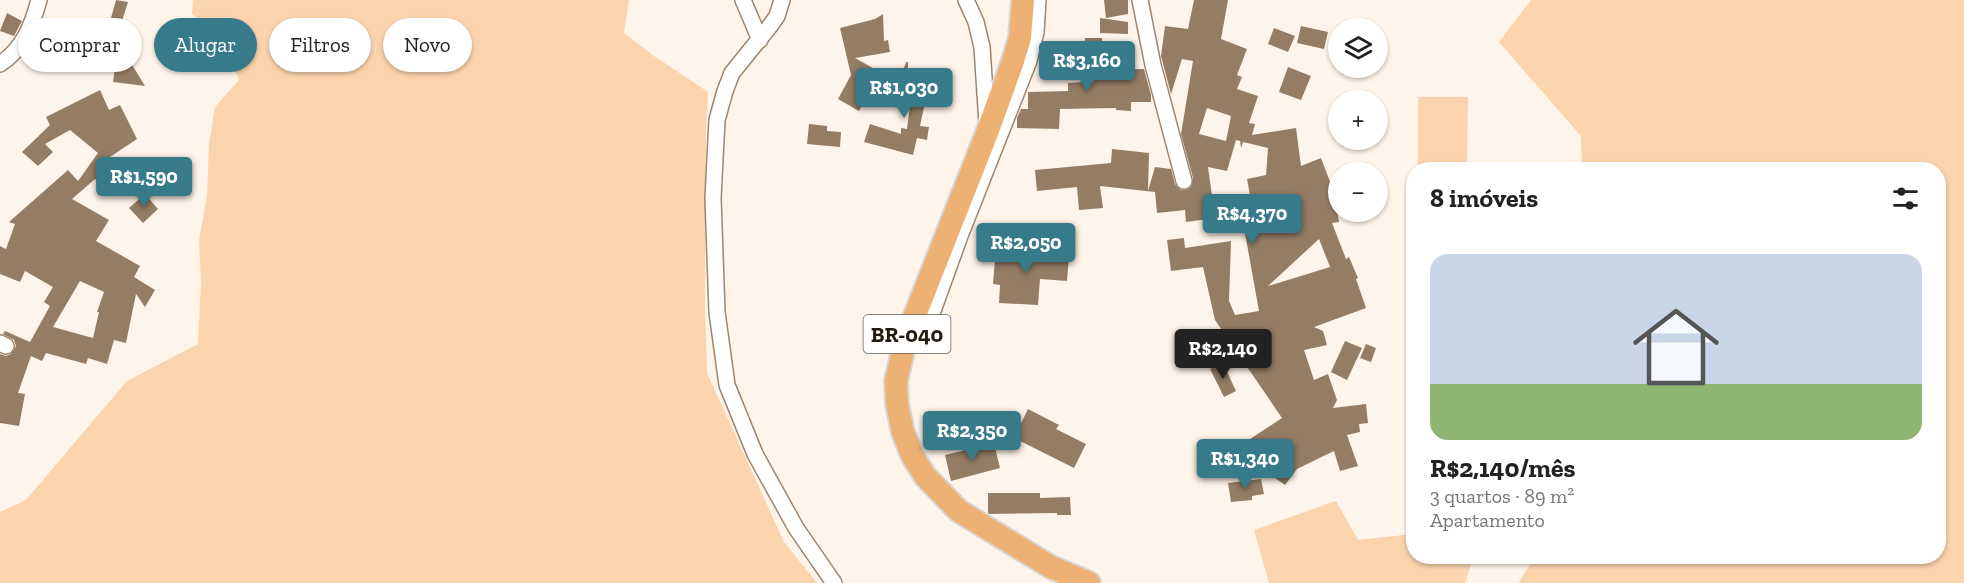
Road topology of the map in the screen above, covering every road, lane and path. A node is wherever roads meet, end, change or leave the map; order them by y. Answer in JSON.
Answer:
{"nodes":[{"id":1,"x":39,"y":0,"type":"edge"},
{"id":2,"x":743,"y":0,"type":"edge"},
{"id":3,"x":782,"y":0,"type":"edge"},
{"id":4,"x":966,"y":0,"type":"edge"},
{"id":5,"x":1023,"y":0,"type":"edge"},
{"id":6,"x":1038,"y":0,"type":"edge"},
{"id":7,"x":1140,"y":0,"type":"edge"},
{"id":8,"x":760,"y":40,"type":"junction"},
{"id":9,"x":0,"y":64,"type":"edge"},
{"id":10,"x":987,"y":133,"type":"junction"},
{"id":11,"x":1184,"y":181,"type":"dead end"},
{"id":12,"x":954,"y":234,"type":"junction"},
{"id":13,"x":834,"y":583,"type":"edge"},
{"id":14,"x":1089,"y":583,"type":"edge"}],
"edges":[{"from":1,"to":9,"type":"street"},
{"from":2,"to":8,"type":"street"},
{"from":3,"to":8,"type":"street"},
{"from":4,"to":10,"type":"street"},
{"from":5,"to":10,"type":"highway","number":"BR-040"},
{"from":6,"to":12,"type":"street"},
{"from":7,"to":11,"type":"street"},
{"from":8,"to":13,"type":"street"},
{"from":10,"to":12,"type":"highway","number":"BR-040"},
{"from":12,"to":14,"type":"highway","number":"BR-040"}]}
